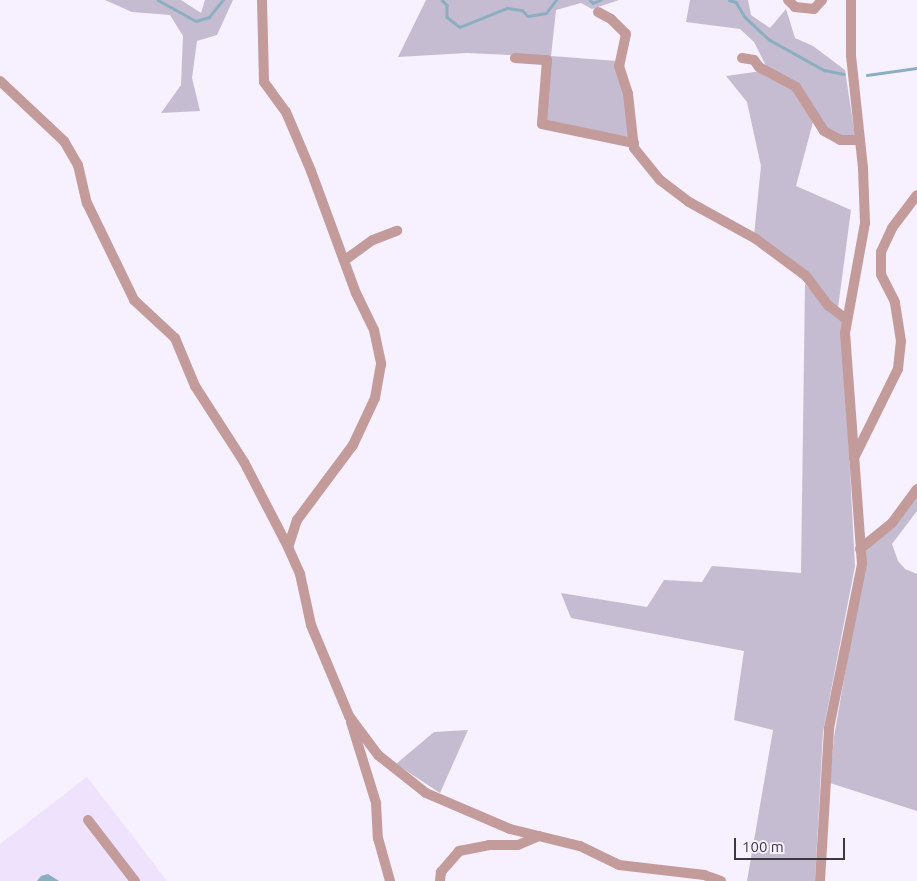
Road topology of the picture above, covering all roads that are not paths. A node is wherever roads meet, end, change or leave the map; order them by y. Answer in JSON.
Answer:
{"nodes":[{"id":1,"x":262,"y":0,"type":"edge"},
{"id":2,"x":788,"y":0,"type":"edge"},
{"id":3,"x":822,"y":0,"type":"edge"},
{"id":4,"x":851,"y":0,"type":"edge"},
{"id":5,"x":598,"y":12,"type":"dead end"},
{"id":6,"x":515,"y":58,"type":"dead end"},
{"id":7,"x":742,"y":58,"type":"dead end"},
{"id":8,"x":0,"y":82,"type":"edge"},
{"id":9,"x":859,"y":140,"type":"junction"},
{"id":10,"x":634,"y":143,"type":"junction"},
{"id":11,"x":917,"y":195,"type":"edge"},
{"id":12,"x":397,"y":231,"type":"dead end"},
{"id":13,"x":345,"y":260,"type":"junction"},
{"id":14,"x":846,"y":319,"type":"junction"},
{"id":15,"x":853,"y":458,"type":"junction"},
{"id":16,"x":917,"y":489,"type":"edge"},
{"id":17,"x":288,"y":547,"type":"junction"},
{"id":18,"x":860,"y":550,"type":"junction"},
{"id":19,"x":350,"y":716,"type":"junction"},
{"id":20,"x":88,"y":820,"type":"dead end"},
{"id":21,"x":539,"y":836,"type":"junction"},
{"id":22,"x":135,"y":881,"type":"edge"},
{"id":23,"x":390,"y":881,"type":"edge"},
{"id":24,"x":440,"y":881,"type":"edge"},
{"id":25,"x":721,"y":881,"type":"edge"},
{"id":26,"x":820,"y":881,"type":"edge"}],
"edges":[{"from":1,"to":13,"type":"street"},
{"from":2,"to":3,"type":"street"},
{"from":4,"to":9,"type":"street"},
{"from":5,"to":10,"type":"street"},
{"from":6,"to":10,"type":"street"},
{"from":7,"to":9,"type":"street"},
{"from":8,"to":17,"type":"street"},
{"from":9,"to":14,"type":"street"},
{"from":10,"to":14,"type":"street"},
{"from":11,"to":15,"type":"street"},
{"from":12,"to":13,"type":"street"},
{"from":13,"to":17,"type":"street"},
{"from":14,"to":15,"type":"street"},
{"from":15,"to":18,"type":"street"},
{"from":16,"to":18,"type":"street"},
{"from":17,"to":19,"type":"street"},
{"from":18,"to":26,"type":"street"},
{"from":19,"to":21,"type":"street"},
{"from":19,"to":23,"type":"street"},
{"from":20,"to":22,"type":"street"},
{"from":21,"to":24,"type":"street"},
{"from":21,"to":25,"type":"street"}]}
